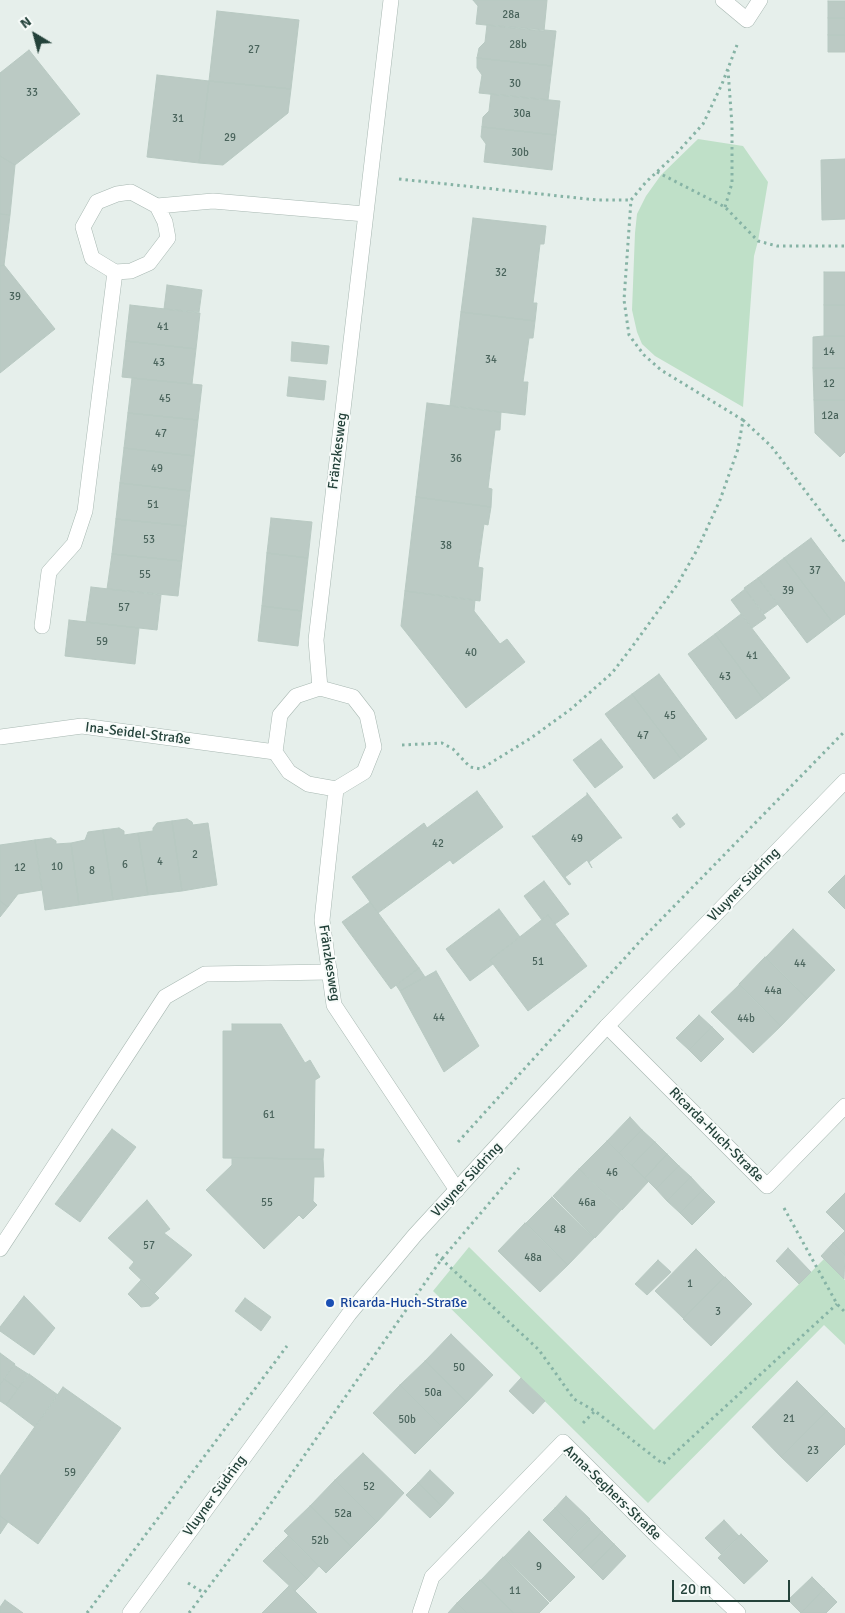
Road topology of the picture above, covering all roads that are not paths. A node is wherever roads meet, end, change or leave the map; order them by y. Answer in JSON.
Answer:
{"nodes":[{"id":1,"x":390,"y":0,"type":"edge"},
{"id":2,"x":723,"y":0,"type":"edge"},
{"id":3,"x":760,"y":0,"type":"edge"},
{"id":4,"x":157,"y":206,"type":"junction"},
{"id":5,"x":365,"y":214,"type":"junction"},
{"id":6,"x":115,"y":272,"type":"junction"},
{"id":7,"x":42,"y":626,"type":"dead end"},
{"id":8,"x":320,"y":688,"type":"junction"},
{"id":9,"x":0,"y":737,"type":"edge"},
{"id":10,"x":275,"y":752,"type":"junction"},
{"id":11,"x":845,"y":781,"type":"edge"},
{"id":12,"x":336,"y":789,"type":"junction"},
{"id":13,"x":330,"y":972,"type":"junction"},
{"id":14,"x":607,"y":1026,"type":"junction"},
{"id":15,"x":845,"y":1106,"type":"edge"},
{"id":16,"x":457,"y":1190,"type":"junction"},
{"id":17,"x":0,"y":1249,"type":"edge"},
{"id":18,"x":130,"y":1613,"type":"edge"},
{"id":19,"x":420,"y":1613,"type":"edge"},
{"id":20,"x":738,"y":1613,"type":"edge"}],
"edges":[{"from":1,"to":5,"type":"street","name":"Fränzkesweg"},
{"from":2,"to":3,"type":"street"},
{"from":4,"to":5,"type":"street"},
{"from":4,"to":6,"type":"street"},
{"from":4,"to":6,"type":"street"},
{"from":5,"to":8,"type":"street","name":"Fränzkesweg"},
{"from":6,"to":7,"type":"street"},
{"from":8,"to":10,"type":"street"},
{"from":8,"to":12,"type":"street"},
{"from":9,"to":10,"type":"street","name":"Ina-Seidel-Straße"},
{"from":10,"to":12,"type":"street"},
{"from":11,"to":14,"type":"street","name":"Vluyner Südring"},
{"from":12,"to":13,"type":"street","name":"Fränzkesweg"},
{"from":13,"to":16,"type":"street","name":"Fränzkesweg"},
{"from":13,"to":17,"type":"street"},
{"from":14,"to":15,"type":"street","name":"Ricarda-Huch-Straße"},
{"from":14,"to":16,"type":"street","name":"Vluyner Südring"},
{"from":16,"to":18,"type":"street","name":"Vluyner Südring"},
{"from":19,"to":20,"type":"street","name":"Anna-Seghers-Straße"}]}
